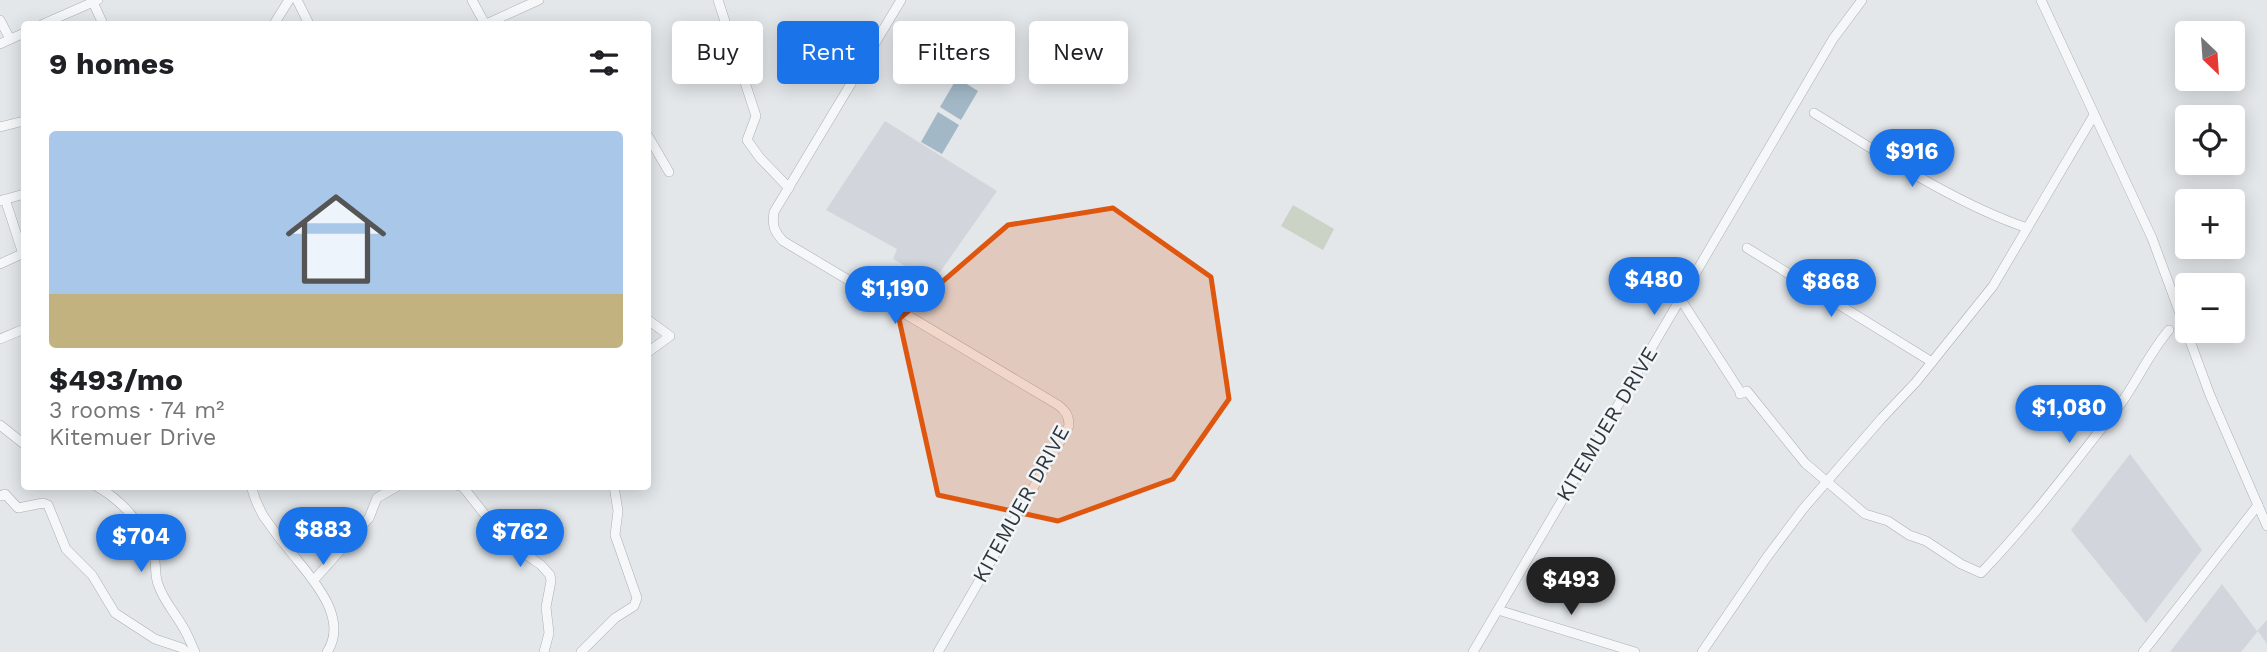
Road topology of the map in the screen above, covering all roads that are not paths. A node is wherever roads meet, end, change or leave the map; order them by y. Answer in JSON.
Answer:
{"nodes":[{"id":1,"x":289,"y":0,"type":"edge"},
{"id":2,"x":297,"y":0,"type":"edge"},
{"id":3,"x":472,"y":0,"type":"edge"},
{"id":4,"x":539,"y":0,"type":"edge"},
{"id":5,"x":718,"y":0,"type":"edge"},
{"id":6,"x":901,"y":0,"type":"edge"},
{"id":7,"x":1860,"y":0,"type":"edge"},
{"id":8,"x":2041,"y":0,"type":"edge"},
{"id":9,"x":95,"y":1,"type":"edge"},
{"id":10,"x":0,"y":20,"type":"edge"},
{"id":11,"x":50,"y":21,"type":"edge"},
{"id":12,"x":102,"y":21,"type":"edge"},
{"id":13,"x":276,"y":21,"type":"edge"},
{"id":14,"x":308,"y":21,"type":"edge"},
{"id":15,"x":484,"y":21,"type":"edge"},
{"id":16,"x":493,"y":21,"type":"edge"},
{"id":17,"x":21,"y":34,"type":"edge"},
{"id":18,"x":10,"y":40,"type":"junction"},
{"id":19,"x":0,"y":44,"type":"edge"},
{"id":20,"x":1814,"y":113,"type":"dead end"},
{"id":21,"x":2094,"y":115,"type":"junction"},
{"id":22,"x":21,"y":122,"type":"edge"},
{"id":23,"x":0,"y":127,"type":"edge"},
{"id":24,"x":651,"y":141,"type":"edge"},
{"id":25,"x":669,"y":172,"type":"dead end"},
{"id":26,"x":789,"y":188,"type":"junction"},
{"id":27,"x":21,"y":195,"type":"edge"},
{"id":28,"x":2,"y":200,"type":"edge"},
{"id":29,"x":2027,"y":229,"type":"junction"},
{"id":30,"x":21,"y":247,"type":"edge"},
{"id":31,"x":1747,"y":248,"type":"dead end"},
{"id":32,"x":21,"y":255,"type":"edge"},
{"id":33,"x":0,"y":264,"type":"edge"},
{"id":34,"x":1681,"y":300,"type":"junction"},
{"id":35,"x":651,"y":322,"type":"edge"},
{"id":36,"x":21,"y":330,"type":"edge"},
{"id":37,"x":2169,"y":330,"type":"dead end"},
{"id":38,"x":0,"y":339,"type":"edge"},
{"id":39,"x":651,"y":350,"type":"edge"},
{"id":40,"x":1932,"y":362,"type":"junction"},
{"id":41,"x":0,"y":425,"type":"edge"},
{"id":42,"x":21,"y":442,"type":"edge"},
{"id":43,"x":1827,"y":482,"type":"junction"},
{"id":44,"x":103,"y":490,"type":"edge"},
{"id":45,"x":253,"y":490,"type":"edge"},
{"id":46,"x":391,"y":490,"type":"edge"},
{"id":47,"x":465,"y":490,"type":"edge"},
{"id":48,"x":615,"y":490,"type":"edge"},
{"id":49,"x":0,"y":496,"type":"edge"},
{"id":50,"x":2258,"y":505,"type":"junction"},
{"id":51,"x":2267,"y":526,"type":"edge"},
{"id":52,"x":314,"y":580,"type":"junction"},
{"id":53,"x":1498,"y":610,"type":"junction"},
{"id":54,"x":186,"y":652,"type":"edge"},
{"id":55,"x":195,"y":652,"type":"edge"},
{"id":56,"x":327,"y":652,"type":"edge"},
{"id":57,"x":544,"y":652,"type":"edge"},
{"id":58,"x":581,"y":652,"type":"edge"},
{"id":59,"x":938,"y":652,"type":"edge"},
{"id":60,"x":1473,"y":652,"type":"edge"},
{"id":61,"x":1635,"y":652,"type":"edge"},
{"id":62,"x":1702,"y":652,"type":"edge"},
{"id":63,"x":2143,"y":652,"type":"edge"}],
"edges":[{"from":1,"to":13,"type":"street"},
{"from":2,"to":14,"type":"street"},
{"from":3,"to":15,"type":"street"},
{"from":4,"to":16,"type":"street"},
{"from":5,"to":26,"type":"street"},
{"from":6,"to":26,"type":"street","name":"KITEMUER DRIVE"},
{"from":7,"to":34,"type":"street","name":"KITEMUER DRIVE"},
{"from":8,"to":21,"type":"street"},
{"from":9,"to":11,"type":"street"},
{"from":9,"to":12,"type":"street"},
{"from":10,"to":18,"type":"street"},
{"from":17,"to":18,"type":"street"},
{"from":18,"to":19,"type":"street"},
{"from":20,"to":29,"type":"street"},
{"from":21,"to":29,"type":"street"},
{"from":21,"to":50,"type":"street"},
{"from":22,"to":23,"type":"street"},
{"from":24,"to":25,"type":"street"},
{"from":26,"to":59,"type":"street","name":"KITEMUER DRIVE"},
{"from":27,"to":28,"type":"street"},
{"from":28,"to":30,"type":"street"},
{"from":29,"to":40,"type":"street"},
{"from":31,"to":40,"type":"street"},
{"from":32,"to":33,"type":"street"},
{"from":34,"to":43,"type":"street"},
{"from":34,"to":53,"type":"street","name":"KITEMUER DRIVE"},
{"from":35,"to":39,"type":"street"},
{"from":36,"to":38,"type":"street"},
{"from":37,"to":43,"type":"street"},
{"from":40,"to":43,"type":"street"},
{"from":41,"to":42,"type":"street"},
{"from":43,"to":62,"type":"street"},
{"from":44,"to":55,"type":"street"},
{"from":45,"to":52,"type":"street"},
{"from":46,"to":52,"type":"street"},
{"from":47,"to":57,"type":"street"},
{"from":48,"to":58,"type":"street"},
{"from":49,"to":54,"type":"street"},
{"from":50,"to":51,"type":"street"},
{"from":50,"to":63,"type":"street"},
{"from":52,"to":56,"type":"street"},
{"from":53,"to":60,"type":"street","name":"KITEMUER DRIVE"},
{"from":53,"to":61,"type":"street"}]}
